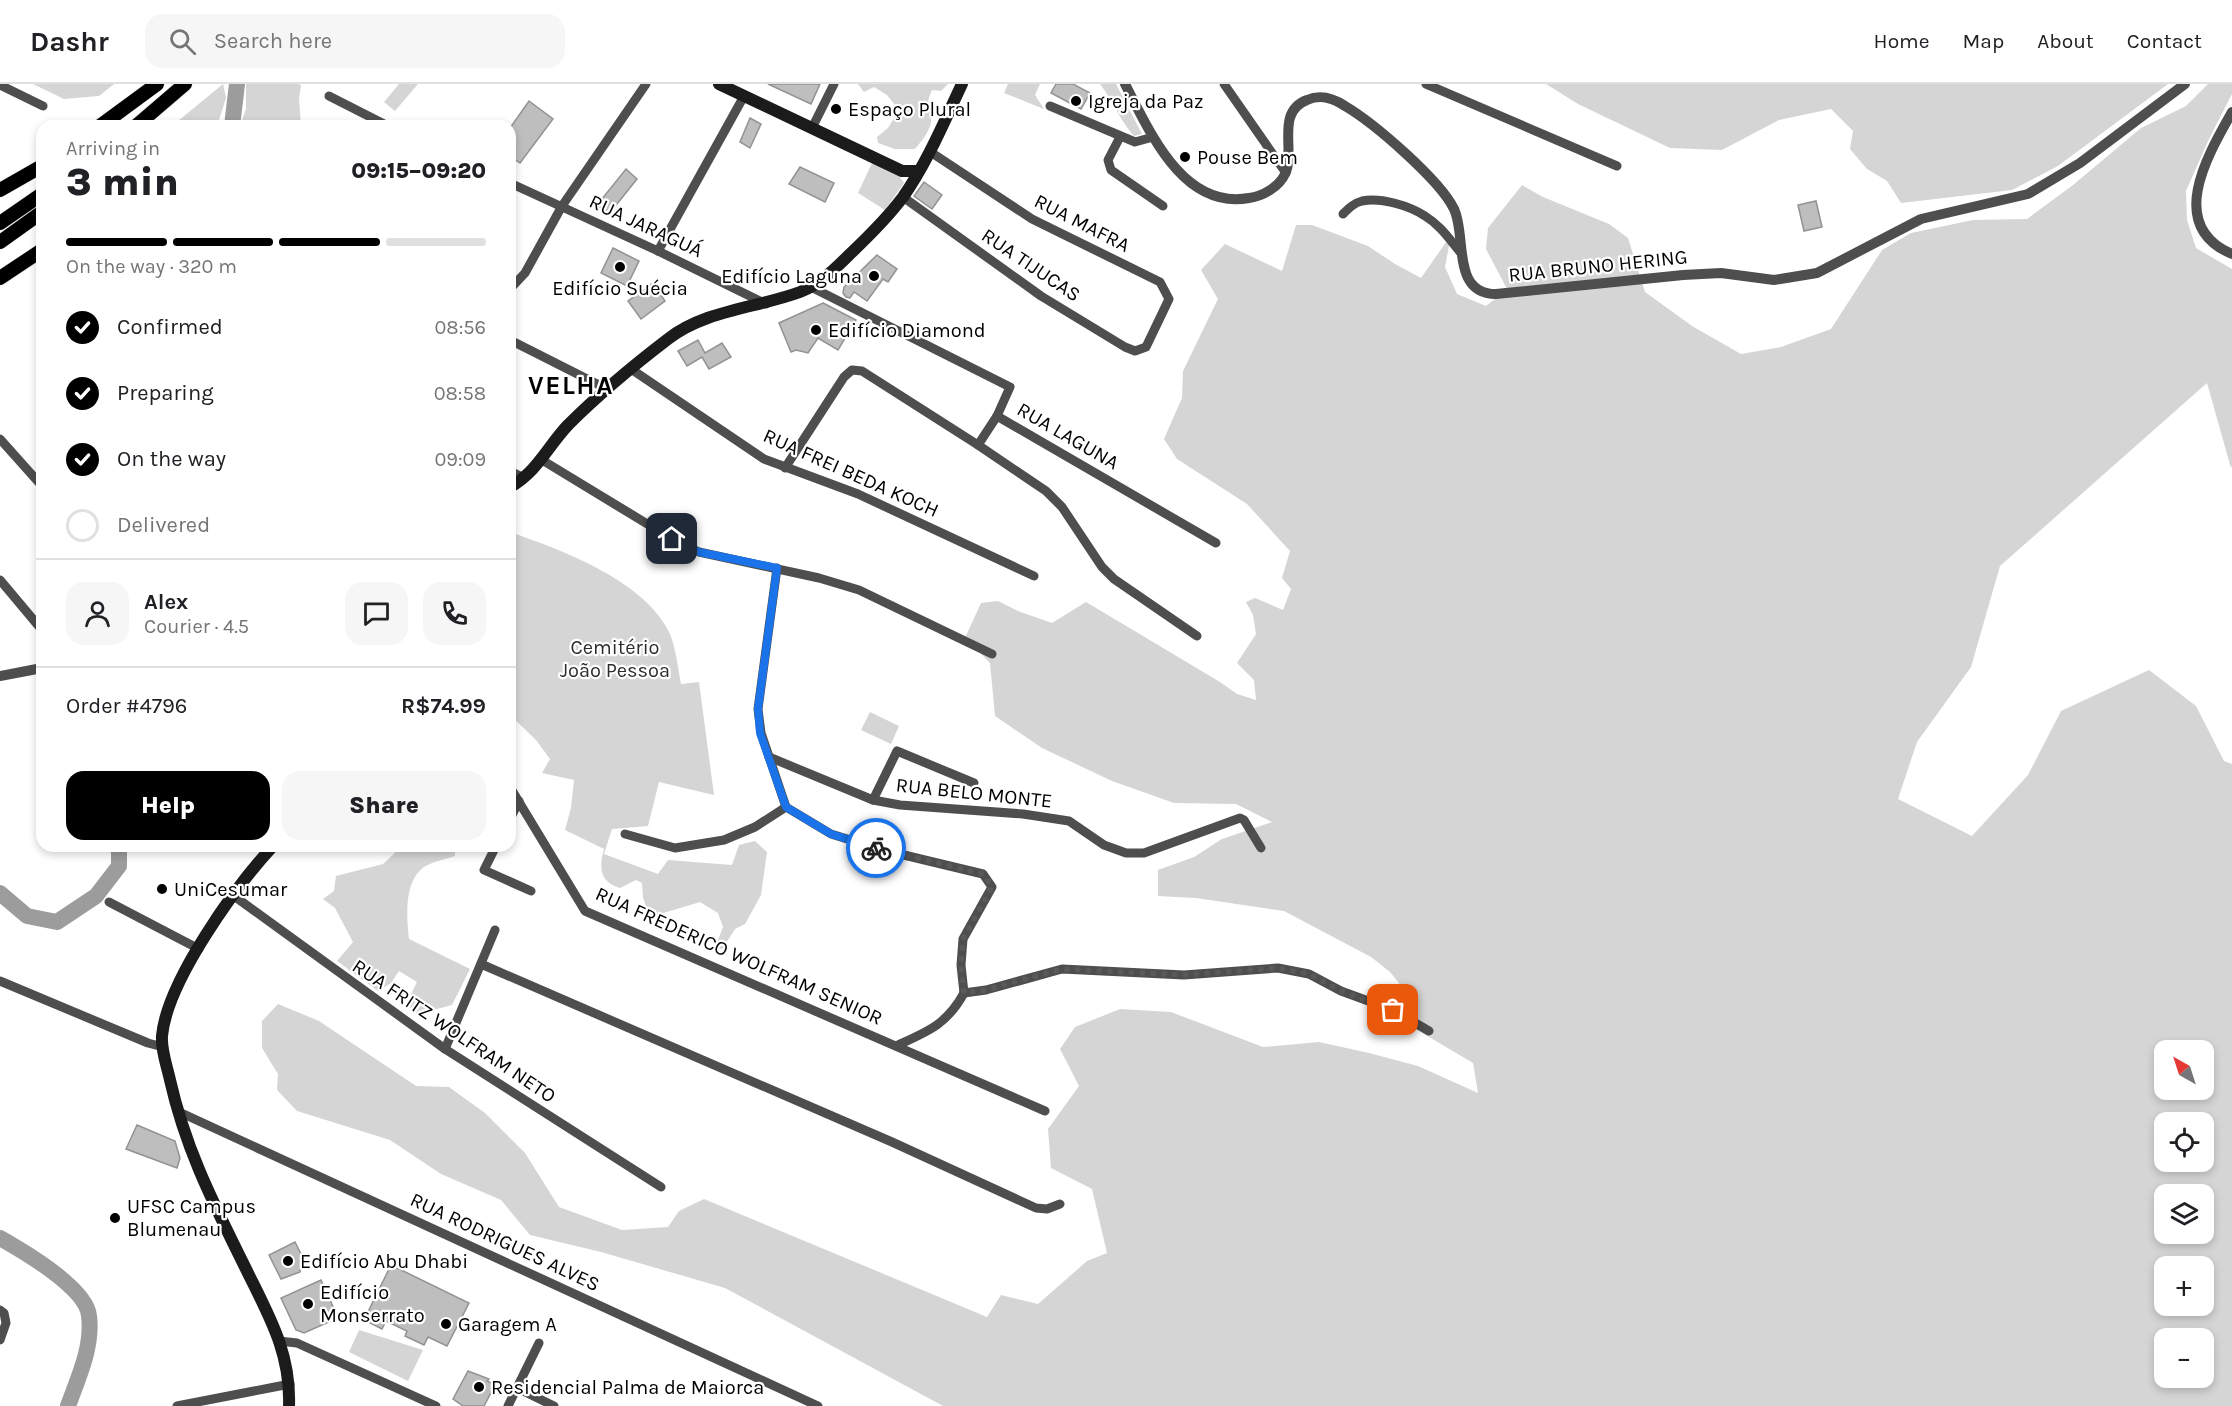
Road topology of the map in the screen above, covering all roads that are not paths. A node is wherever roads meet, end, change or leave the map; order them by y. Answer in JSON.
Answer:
{"nodes":[{"id":1,"x":157,"y":84,"type":"edge"},
{"id":2,"x":184,"y":84,"type":"edge"},
{"id":3,"x":646,"y":84,"type":"edge"},
{"id":4,"x":719,"y":84,"type":"edge"},
{"id":5,"x":834,"y":84,"type":"edge"},
{"id":6,"x":962,"y":84,"type":"edge"},
{"id":7,"x":1125,"y":84,"type":"edge"},
{"id":8,"x":1224,"y":84,"type":"edge"},
{"id":9,"x":1426,"y":84,"type":"edge"},
{"id":10,"x":2185,"y":84,"type":"edge"},
{"id":11,"x":0,"y":85,"type":"edge"},
{"id":12,"x":329,"y":96,"type":"dead end"},
{"id":13,"x":744,"y":96,"type":"junction"},
{"id":14,"x":162,"y":102,"type":"junction"},
{"id":15,"x":43,"y":106,"type":"dead end"},
{"id":16,"x":1050,"y":106,"type":"dead end"},
{"id":17,"x":2232,"y":112,"type":"edge"},
{"id":18,"x":108,"y":120,"type":"edge"},
{"id":19,"x":120,"y":120,"type":"edge"},
{"id":20,"x":142,"y":120,"type":"edge"},
{"id":21,"x":152,"y":120,"type":"edge"},
{"id":22,"x":376,"y":120,"type":"edge"},
{"id":23,"x":812,"y":128,"type":"junction"},
{"id":24,"x":1153,"y":136,"type":"junction"},
{"id":25,"x":1120,"y":137,"type":"junction"},
{"id":26,"x":929,"y":151,"type":"junction"},
{"id":27,"x":1617,"y":166,"type":"dead end"},
{"id":28,"x":36,"y":169,"type":"edge"},
{"id":29,"x":902,"y":171,"type":"junction"},
{"id":30,"x":919,"y":171,"type":"junction"},
{"id":31,"x":1286,"y":173,"type":"junction"},
{"id":32,"x":516,"y":186,"type":"edge"},
{"id":33,"x":0,"y":190,"type":"edge"},
{"id":34,"x":906,"y":192,"type":"junction"},
{"id":35,"x":36,"y":198,"type":"edge"},
{"id":36,"x":562,"y":206,"type":"junction"},
{"id":37,"x":1163,"y":206,"type":"dead end"},
{"id":38,"x":1343,"y":214,"type":"dead end"},
{"id":39,"x":36,"y":216,"type":"edge"},
{"id":40,"x":0,"y":222,"type":"edge"},
{"id":41,"x":0,"y":242,"type":"edge"},
{"id":42,"x":658,"y":250,"type":"junction"},
{"id":43,"x":1461,"y":253,"type":"junction"},
{"id":44,"x":36,"y":254,"type":"edge"},
{"id":45,"x":2232,"y":254,"type":"edge"},
{"id":46,"x":0,"y":278,"type":"edge"},
{"id":47,"x":516,"y":281,"type":"edge"},
{"id":48,"x":812,"y":287,"type":"junction"},
{"id":49,"x":765,"y":304,"type":"junction"},
{"id":50,"x":516,"y":343,"type":"edge"},
{"id":51,"x":1146,"y":347,"type":"joint"},
{"id":52,"x":631,"y":369,"type":"junction"},
{"id":53,"x":607,"y":389,"type":"junction"},
{"id":54,"x":997,"y":416,"type":"junction"},
{"id":55,"x":0,"y":439,"type":"edge"},
{"id":56,"x":978,"y":445,"type":"junction"},
{"id":57,"x":542,"y":459,"type":"junction"},
{"id":58,"x":785,"y":468,"type":"junction"},
{"id":59,"x":516,"y":474,"type":"edge"},
{"id":60,"x":524,"y":478,"type":"junction"},
{"id":61,"x":36,"y":479,"type":"edge"},
{"id":62,"x":516,"y":483,"type":"edge"},
{"id":63,"x":1216,"y":543,"type":"dead end"},
{"id":64,"x":777,"y":568,"type":"junction"},
{"id":65,"x":1034,"y":576,"type":"dead end"},
{"id":66,"x":0,"y":580,"type":"edge"},
{"id":67,"x":36,"y":623,"type":"edge"},
{"id":68,"x":1197,"y":636,"type":"dead end"},
{"id":69,"x":992,"y":654,"type":"dead end"},
{"id":70,"x":36,"y":670,"type":"edge"},
{"id":71,"x":0,"y":676,"type":"edge"},
{"id":72,"x":769,"y":757,"type":"junction"},
{"id":73,"x":974,"y":783,"type":"dead end"},
{"id":74,"x":516,"y":796,"type":"edge"},
{"id":75,"x":873,"y":800,"type":"junction"},
{"id":76,"x":519,"y":801,"type":"junction"},
{"id":77,"x":516,"y":807,"type":"edge"},
{"id":78,"x":786,"y":807,"type":"junction"},
{"id":79,"x":625,"y":834,"type":"dead end"},
{"id":80,"x":1261,"y":848,"type":"dead end"},
{"id":81,"x":268,"y":852,"type":"edge"},
{"id":82,"x":493,"y":852,"type":"edge"},
{"id":83,"x":531,"y":891,"type":"dead end"},
{"id":84,"x":234,"y":896,"type":"junction"},
{"id":85,"x":109,"y":903,"type":"dead end"},
{"id":86,"x":495,"y":930,"type":"dead end"},
{"id":87,"x":199,"y":949,"type":"junction"},
{"id":88,"x":481,"y":964,"type":"junction"},
{"id":89,"x":0,"y":981,"type":"edge"},
{"id":90,"x":964,"y":993,"type":"junction"},
{"id":91,"x":1429,"y":1031,"type":"dead end"},
{"id":92,"x":898,"y":1045,"type":"junction"},
{"id":93,"x":163,"y":1047,"type":"junction"},
{"id":94,"x":445,"y":1049,"type":"junction"},
{"id":95,"x":177,"y":1111,"type":"junction"},
{"id":96,"x":1045,"y":1111,"type":"dead end"},
{"id":97,"x":661,"y":1187,"type":"dead end"},
{"id":98,"x":1060,"y":1204,"type":"dead end"},
{"id":99,"x":0,"y":1310,"type":"edge"},
{"id":100,"x":0,"y":1340,"type":"edge"},
{"id":101,"x":279,"y":1341,"type":"junction"},
{"id":102,"x":539,"y":1343,"type":"dead end"},
{"id":103,"x":290,"y":1384,"type":"junction"},
{"id":104,"x":517,"y":1388,"type":"junction"},
{"id":105,"x":177,"y":1406,"type":"edge"},
{"id":106,"x":289,"y":1406,"type":"edge"},
{"id":107,"x":436,"y":1406,"type":"edge"},
{"id":108,"x":508,"y":1406,"type":"edge"},
{"id":109,"x":554,"y":1406,"type":"edge"},
{"id":110,"x":818,"y":1406,"type":"edge"}],
"edges":[{"from":1,"to":18,"type":"main road"},
{"from":1,"to":19,"type":"main road"},
{"from":2,"to":14,"type":"main road"},
{"from":3,"to":36,"type":"street"},
{"from":4,"to":13,"type":"main road"},
{"from":5,"to":23,"type":"street"},
{"from":6,"to":26,"type":"main road"},
{"from":7,"to":24,"type":"street"},
{"from":8,"to":31,"type":"street"},
{"from":9,"to":27,"type":"street"},
{"from":10,"to":43,"type":"street","name":"RUA BRUNO HERING"},
{"from":11,"to":15,"type":"street"},
{"from":12,"to":22,"type":"street"},
{"from":13,"to":23,"type":"main road"},
{"from":13,"to":42,"type":"street"},
{"from":14,"to":20,"type":"main road"},
{"from":14,"to":21,"type":"main road"},
{"from":16,"to":25,"type":"street"},
{"from":17,"to":45,"type":"street"},
{"from":23,"to":29,"type":"main road"},
{"from":24,"to":25,"type":"street"},
{"from":24,"to":31,"type":"street"},
{"from":25,"to":37,"type":"street"},
{"from":26,"to":30,"type":"main road"},
{"from":26,"to":51,"type":"street","name":"RUA MAFRA"},
{"from":28,"to":33,"type":"main road"},
{"from":29,"to":30,"type":"main road"},
{"from":29,"to":34,"type":"main road"},
{"from":30,"to":34,"type":"main road"},
{"from":31,"to":43,"type":"street","name":"RUA BRUNO HERING"},
{"from":32,"to":36,"type":"street","name":"RUA JARAGUÁ"},
{"from":34,"to":48,"type":"main road"},
{"from":34,"to":51,"type":"street","name":"RUA TIJUCAS"},
{"from":35,"to":40,"type":"main road"},
{"from":36,"to":42,"type":"street","name":"RUA JARAGUÁ"},
{"from":36,"to":47,"type":"street"},
{"from":38,"to":43,"type":"street"},
{"from":39,"to":41,"type":"main road"},
{"from":42,"to":49,"type":"street","name":"RUA JARAGUÁ"},
{"from":44,"to":46,"type":"main road"},
{"from":48,"to":49,"type":"main road"},
{"from":48,"to":54,"type":"street","name":"RUA LAGUNA"},
{"from":49,"to":52,"type":"main road"},
{"from":50,"to":53,"type":"street"},
{"from":52,"to":53,"type":"main road"},
{"from":52,"to":58,"type":"street","name":"RUA FREI BEDA KOCH"},
{"from":53,"to":57,"type":"main road"},
{"from":54,"to":56,"type":"street"},
{"from":54,"to":63,"type":"street","name":"RUA LAGUNA"},
{"from":55,"to":61,"type":"street"},
{"from":56,"to":58,"type":"street"},
{"from":56,"to":68,"type":"street"},
{"from":57,"to":60,"type":"main road"},
{"from":57,"to":64,"type":"street"},
{"from":58,"to":65,"type":"street","name":"RUA FREI BEDA KOCH"},
{"from":59,"to":60,"type":"street"},
{"from":60,"to":62,"type":"main road"},
{"from":64,"to":69,"type":"street"},
{"from":64,"to":72,"type":"street"},
{"from":66,"to":67,"type":"street"},
{"from":70,"to":71,"type":"street"},
{"from":72,"to":75,"type":"street","name":"RUA BELO MONTE"},
{"from":72,"to":78,"type":"street"},
{"from":73,"to":75,"type":"street"},
{"from":74,"to":76,"type":"street","name":"RUA FREDERICO WOLFRAM SENIOR"},
{"from":75,"to":80,"type":"street","name":"RUA BELO MONTE"},
{"from":76,"to":77,"type":"street"},
{"from":76,"to":92,"type":"street","name":"RUA FREDERICO WOLFRAM SENIOR"},
{"from":78,"to":79,"type":"street"},
{"from":78,"to":90,"type":"street"},
{"from":81,"to":84,"type":"main road"},
{"from":82,"to":83,"type":"street"},
{"from":84,"to":87,"type":"main road"},
{"from":84,"to":94,"type":"street","name":"RUA FRITZ WOLFRAM NETO"},
{"from":85,"to":87,"type":"street"},
{"from":86,"to":88,"type":"street"},
{"from":87,"to":93,"type":"main road"},
{"from":88,"to":94,"type":"street"},
{"from":88,"to":98,"type":"street"},
{"from":89,"to":93,"type":"street"},
{"from":90,"to":91,"type":"street"},
{"from":90,"to":92,"type":"street","name":"RUA FREDERICO WOLFRAM SENIOR"},
{"from":92,"to":96,"type":"street"},
{"from":93,"to":95,"type":"main road"},
{"from":94,"to":97,"type":"street","name":"RUA FRITZ WOLFRAM NETO"},
{"from":95,"to":101,"type":"main road"},
{"from":95,"to":110,"type":"street","name":"RUA RODRIGUES ALVES"},
{"from":99,"to":100,"type":"street"},
{"from":101,"to":103,"type":"main road"},
{"from":101,"to":107,"type":"street"},
{"from":102,"to":104,"type":"street"},
{"from":103,"to":105,"type":"street"},
{"from":103,"to":106,"type":"main road"},
{"from":104,"to":108,"type":"street"},
{"from":104,"to":109,"type":"street"}]}
